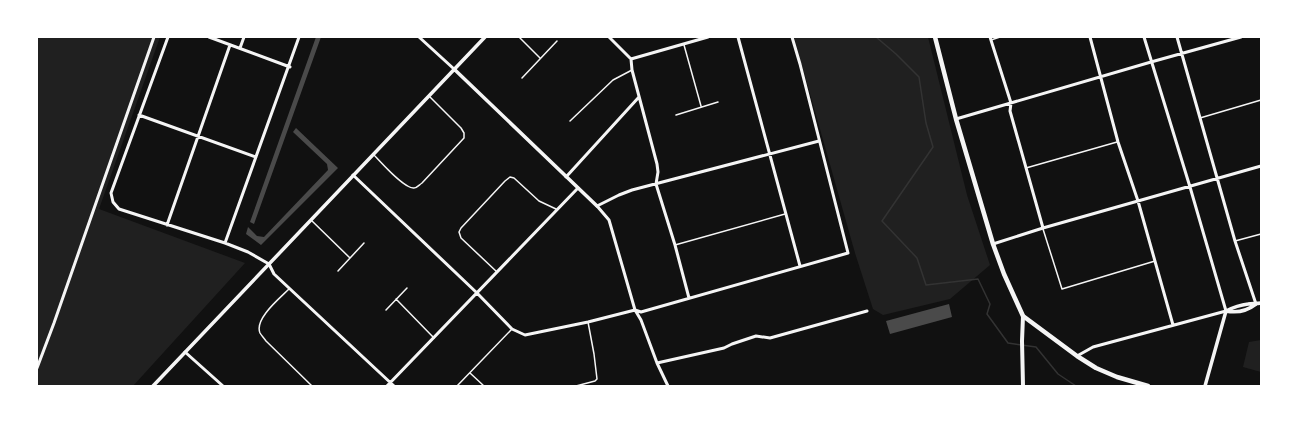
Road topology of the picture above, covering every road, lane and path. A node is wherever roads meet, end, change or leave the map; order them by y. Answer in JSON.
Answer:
{"nodes":[{"id":1,"x":154,"y":37,"type":"edge"},
{"id":2,"x":168,"y":37,"type":"edge"},
{"id":3,"x":209,"y":37,"type":"edge"},
{"id":4,"x":244,"y":37,"type":"edge"},
{"id":5,"x":300,"y":37,"type":"edge"},
{"id":6,"x":419,"y":37,"type":"edge"},
{"id":7,"x":485,"y":37,"type":"edge"},
{"id":8,"x":519,"y":37,"type":"edge"},
{"id":9,"x":609,"y":37,"type":"edge"},
{"id":10,"x":708,"y":37,"type":"edge"},
{"id":11,"x":738,"y":37,"type":"edge"},
{"id":12,"x":792,"y":37,"type":"edge"},
{"id":13,"x":935,"y":37,"type":"edge"},
{"id":14,"x":1000,"y":37,"type":"edge"},
{"id":15,"x":1090,"y":37,"type":"edge"},
{"id":16,"x":1144,"y":37,"type":"edge"},
{"id":17,"x":1177,"y":37,"type":"edge"},
{"id":18,"x":1241,"y":37,"type":"edge"},
{"id":19,"x":991,"y":38,"type":"edge"},
{"id":20,"x":557,"y":41,"type":"dead end"},
{"id":21,"x":684,"y":44,"type":"junction"},
{"id":22,"x":230,"y":45,"type":"junction"},
{"id":23,"x":240,"y":48,"type":"junction"},
{"id":24,"x":1182,"y":53,"type":"junction"},
{"id":25,"x":540,"y":58,"type":"junction"},
{"id":26,"x":631,"y":59,"type":"junction"},
{"id":27,"x":1151,"y":62,"type":"junction"},
{"id":28,"x":290,"y":66,"type":"junction"},
{"id":29,"x":454,"y":69,"type":"junction"},
{"id":30,"x":632,"y":70,"type":"junction"},
{"id":31,"x":1101,"y":77,"type":"junction"},
{"id":32,"x":522,"y":78,"type":"dead end"},
{"id":33,"x":429,"y":96,"type":"junction"},
{"id":34,"x":639,"y":97,"type":"junction"},
{"id":35,"x":1261,"y":100,"type":"edge"},
{"id":36,"x":718,"y":102,"type":"dead end"},
{"id":37,"x":1011,"y":103,"type":"junction"},
{"id":38,"x":701,"y":106,"type":"junction"},
{"id":39,"x":140,"y":115,"type":"junction"},
{"id":40,"x":676,"y":115,"type":"dead end"},
{"id":41,"x":1200,"y":118,"type":"junction"},
{"id":42,"x":956,"y":119,"type":"junction"},
{"id":43,"x":570,"y":121,"type":"dead end"},
{"id":44,"x":198,"y":136,"type":"junction"},
{"id":45,"x":819,"y":141,"type":"junction"},
{"id":46,"x":1118,"y":142,"type":"junction"},
{"id":47,"x":373,"y":154,"type":"junction"},
{"id":48,"x":769,"y":155,"type":"junction"},
{"id":49,"x":256,"y":157,"type":"junction"},
{"id":50,"x":1261,"y":166,"type":"edge"},
{"id":51,"x":1026,"y":168,"type":"junction"},
{"id":52,"x":353,"y":175,"type":"junction"},
{"id":53,"x":566,"y":177,"type":"junction"},
{"id":54,"x":1217,"y":178,"type":"junction"},
{"id":55,"x":656,"y":184,"type":"junction"},
{"id":56,"x":1190,"y":187,"type":"junction"},
{"id":57,"x":578,"y":188,"type":"junction"},
{"id":58,"x":1138,"y":201,"type":"junction"},
{"id":59,"x":597,"y":206,"type":"junction"},
{"id":60,"x":557,"y":210,"type":"junction"},
{"id":61,"x":785,"y":214,"type":"junction"},
{"id":62,"x":311,"y":220,"type":"junction"},
{"id":63,"x":167,"y":225,"type":"junction"},
{"id":64,"x":1043,"y":228,"type":"junction"},
{"id":65,"x":1261,"y":234,"type":"edge"},
{"id":66,"x":1236,"y":241,"type":"junction"},
{"id":67,"x":225,"y":243,"type":"junction"},
{"id":68,"x":364,"y":243,"type":"dead end"},
{"id":69,"x":993,"y":244,"type":"junction"},
{"id":70,"x":675,"y":245,"type":"junction"},
{"id":71,"x":350,"y":258,"type":"junction"},
{"id":72,"x":1155,"y":261,"type":"junction"},
{"id":73,"x":268,"y":264,"type":"junction"},
{"id":74,"x":800,"y":266,"type":"junction"},
{"id":75,"x":338,"y":271,"type":"dead end"},
{"id":76,"x":497,"y":272,"type":"junction"},
{"id":77,"x":289,"y":288,"type":"junction"},
{"id":78,"x":407,"y":288,"type":"dead end"},
{"id":79,"x":477,"y":293,"type":"junction"},
{"id":80,"x":689,"y":298,"type":"junction"},
{"id":81,"x":396,"y":299,"type":"junction"},
{"id":82,"x":1261,"y":303,"type":"edge"},
{"id":83,"x":1256,"y":304,"type":"junction"},
{"id":84,"x":386,"y":310,"type":"dead end"},
{"id":85,"x":635,"y":310,"type":"junction"},
{"id":86,"x":867,"y":311,"type":"dead end"},
{"id":87,"x":1226,"y":311,"type":"junction"},
{"id":88,"x":1023,"y":316,"type":"junction"},
{"id":89,"x":588,"y":322,"type":"junction"},
{"id":90,"x":1173,"y":324,"type":"junction"},
{"id":91,"x":512,"y":329,"type":"junction"},
{"id":92,"x":434,"y":338,"type":"junction"},
{"id":93,"x":185,"y":352,"type":"junction"},
{"id":94,"x":1077,"y":356,"type":"junction"},
{"id":95,"x":657,"y":363,"type":"junction"},
{"id":96,"x":37,"y":368,"type":"edge"},
{"id":97,"x":470,"y":373,"type":"junction"},
{"id":98,"x":390,"y":383,"type":"junction"},
{"id":99,"x":153,"y":386,"type":"edge"},
{"id":100,"x":223,"y":386,"type":"edge"},
{"id":101,"x":312,"y":386,"type":"edge"},
{"id":102,"x":387,"y":386,"type":"edge"},
{"id":103,"x":394,"y":386,"type":"edge"},
{"id":104,"x":457,"y":386,"type":"edge"},
{"id":105,"x":484,"y":386,"type":"edge"},
{"id":106,"x":576,"y":386,"type":"edge"},
{"id":107,"x":668,"y":386,"type":"edge"},
{"id":108,"x":1023,"y":386,"type":"edge"},
{"id":109,"x":1148,"y":386,"type":"edge"},
{"id":110,"x":1205,"y":386,"type":"edge"}],
"edges":[{"from":1,"to":96,"type":"street"},
{"from":2,"to":39,"type":"street"},
{"from":3,"to":22,"type":"street"},
{"from":4,"to":23,"type":"street"},
{"from":5,"to":28,"type":"street"},
{"from":6,"to":29,"type":"street"},
{"from":7,"to":29,"type":"street"},
{"from":8,"to":25,"type":"lane"},
{"from":9,"to":26,"type":"street"},
{"from":10,"to":21,"type":"street"},
{"from":11,"to":48,"type":"street"},
{"from":12,"to":45,"type":"street"},
{"from":13,"to":42,"type":"main road"},
{"from":14,"to":19,"type":"lane"},
{"from":15,"to":31,"type":"street"},
{"from":16,"to":27,"type":"street"},
{"from":17,"to":24,"type":"street"},
{"from":18,"to":24,"type":"street"},
{"from":19,"to":37,"type":"street"},
{"from":20,"to":25,"type":"lane"},
{"from":21,"to":26,"type":"street"},
{"from":21,"to":38,"type":"lane"},
{"from":22,"to":23,"type":"street"},
{"from":22,"to":44,"type":"street"},
{"from":23,"to":28,"type":"street"},
{"from":24,"to":27,"type":"street"},
{"from":24,"to":41,"type":"street"},
{"from":25,"to":32,"type":"lane"},
{"from":26,"to":30,"type":"street"},
{"from":27,"to":31,"type":"street"},
{"from":27,"to":56,"type":"street"},
{"from":28,"to":49,"type":"street"},
{"from":29,"to":33,"type":"street"},
{"from":29,"to":53,"type":"street"},
{"from":30,"to":34,"type":"street"},
{"from":30,"to":43,"type":"lane"},
{"from":31,"to":37,"type":"street"},
{"from":31,"to":46,"type":"street"},
{"from":33,"to":47,"type":"street"},
{"from":33,"to":47,"type":"lane"},
{"from":34,"to":53,"type":"street"},
{"from":34,"to":55,"type":"street"},
{"from":35,"to":41,"type":"lane"},
{"from":36,"to":38,"type":"lane"},
{"from":37,"to":42,"type":"street"},
{"from":37,"to":51,"type":"street"},
{"from":38,"to":40,"type":"lane"},
{"from":39,"to":44,"type":"street"},
{"from":39,"to":63,"type":"street"},
{"from":41,"to":54,"type":"street"},
{"from":42,"to":69,"type":"main road"},
{"from":44,"to":49,"type":"street"},
{"from":44,"to":63,"type":"street"},
{"from":45,"to":48,"type":"street"},
{"from":45,"to":74,"type":"street"},
{"from":46,"to":51,"type":"lane"},
{"from":46,"to":58,"type":"street"},
{"from":47,"to":52,"type":"street"},
{"from":48,"to":55,"type":"street"},
{"from":48,"to":61,"type":"street"},
{"from":49,"to":67,"type":"street"},
{"from":50,"to":54,"type":"street"},
{"from":51,"to":64,"type":"street"},
{"from":52,"to":62,"type":"street"},
{"from":52,"to":79,"type":"street"},
{"from":53,"to":57,"type":"street"},
{"from":54,"to":56,"type":"street"},
{"from":54,"to":66,"type":"street"},
{"from":55,"to":59,"type":"street"},
{"from":55,"to":70,"type":"street"},
{"from":56,"to":58,"type":"street"},
{"from":56,"to":87,"type":"street"},
{"from":57,"to":59,"type":"street"},
{"from":57,"to":60,"type":"street"},
{"from":58,"to":64,"type":"street"},
{"from":58,"to":72,"type":"street"},
{"from":59,"to":85,"type":"street"},
{"from":60,"to":76,"type":"street"},
{"from":60,"to":76,"type":"lane"},
{"from":61,"to":70,"type":"lane"},
{"from":61,"to":74,"type":"street"},
{"from":62,"to":71,"type":"lane"},
{"from":62,"to":73,"type":"street"},
{"from":63,"to":67,"type":"street"},
{"from":64,"to":69,"type":"street"},
{"from":64,"to":72,"type":"lane"},
{"from":65,"to":66,"type":"lane"},
{"from":66,"to":83,"type":"street"},
{"from":67,"to":73,"type":"street"},
{"from":68,"to":71,"type":"lane"},
{"from":69,"to":88,"type":"main road"},
{"from":70,"to":80,"type":"street"},
{"from":71,"to":75,"type":"lane"},
{"from":72,"to":90,"type":"street"},
{"from":73,"to":77,"type":"street"},
{"from":73,"to":93,"type":"street"},
{"from":74,"to":80,"type":"street"},
{"from":76,"to":79,"type":"street"},
{"from":77,"to":98,"type":"street"},
{"from":77,"to":101,"type":"lane"},
{"from":78,"to":81,"type":"lane"},
{"from":79,"to":91,"type":"street"},
{"from":79,"to":92,"type":"street"},
{"from":80,"to":85,"type":"street"},
{"from":81,"to":84,"type":"lane"},
{"from":81,"to":92,"type":"lane"},
{"from":82,"to":83,"type":"street"},
{"from":83,"to":87,"type":"street"},
{"from":85,"to":89,"type":"street"},
{"from":85,"to":95,"type":"street"},
{"from":86,"to":95,"type":"street"},
{"from":87,"to":90,"type":"street"},
{"from":87,"to":110,"type":"street"},
{"from":88,"to":94,"type":"main road"},
{"from":88,"to":108,"type":"main road"},
{"from":89,"to":91,"type":"street"},
{"from":89,"to":106,"type":"lane"},
{"from":90,"to":94,"type":"street"},
{"from":91,"to":97,"type":"lane"},
{"from":92,"to":98,"type":"street"},
{"from":93,"to":99,"type":"street"},
{"from":93,"to":100,"type":"street"},
{"from":94,"to":109,"type":"main road"},
{"from":95,"to":107,"type":"street"},
{"from":97,"to":104,"type":"lane"},
{"from":97,"to":105,"type":"lane"},
{"from":98,"to":102,"type":"street"},
{"from":98,"to":103,"type":"street"}]}
